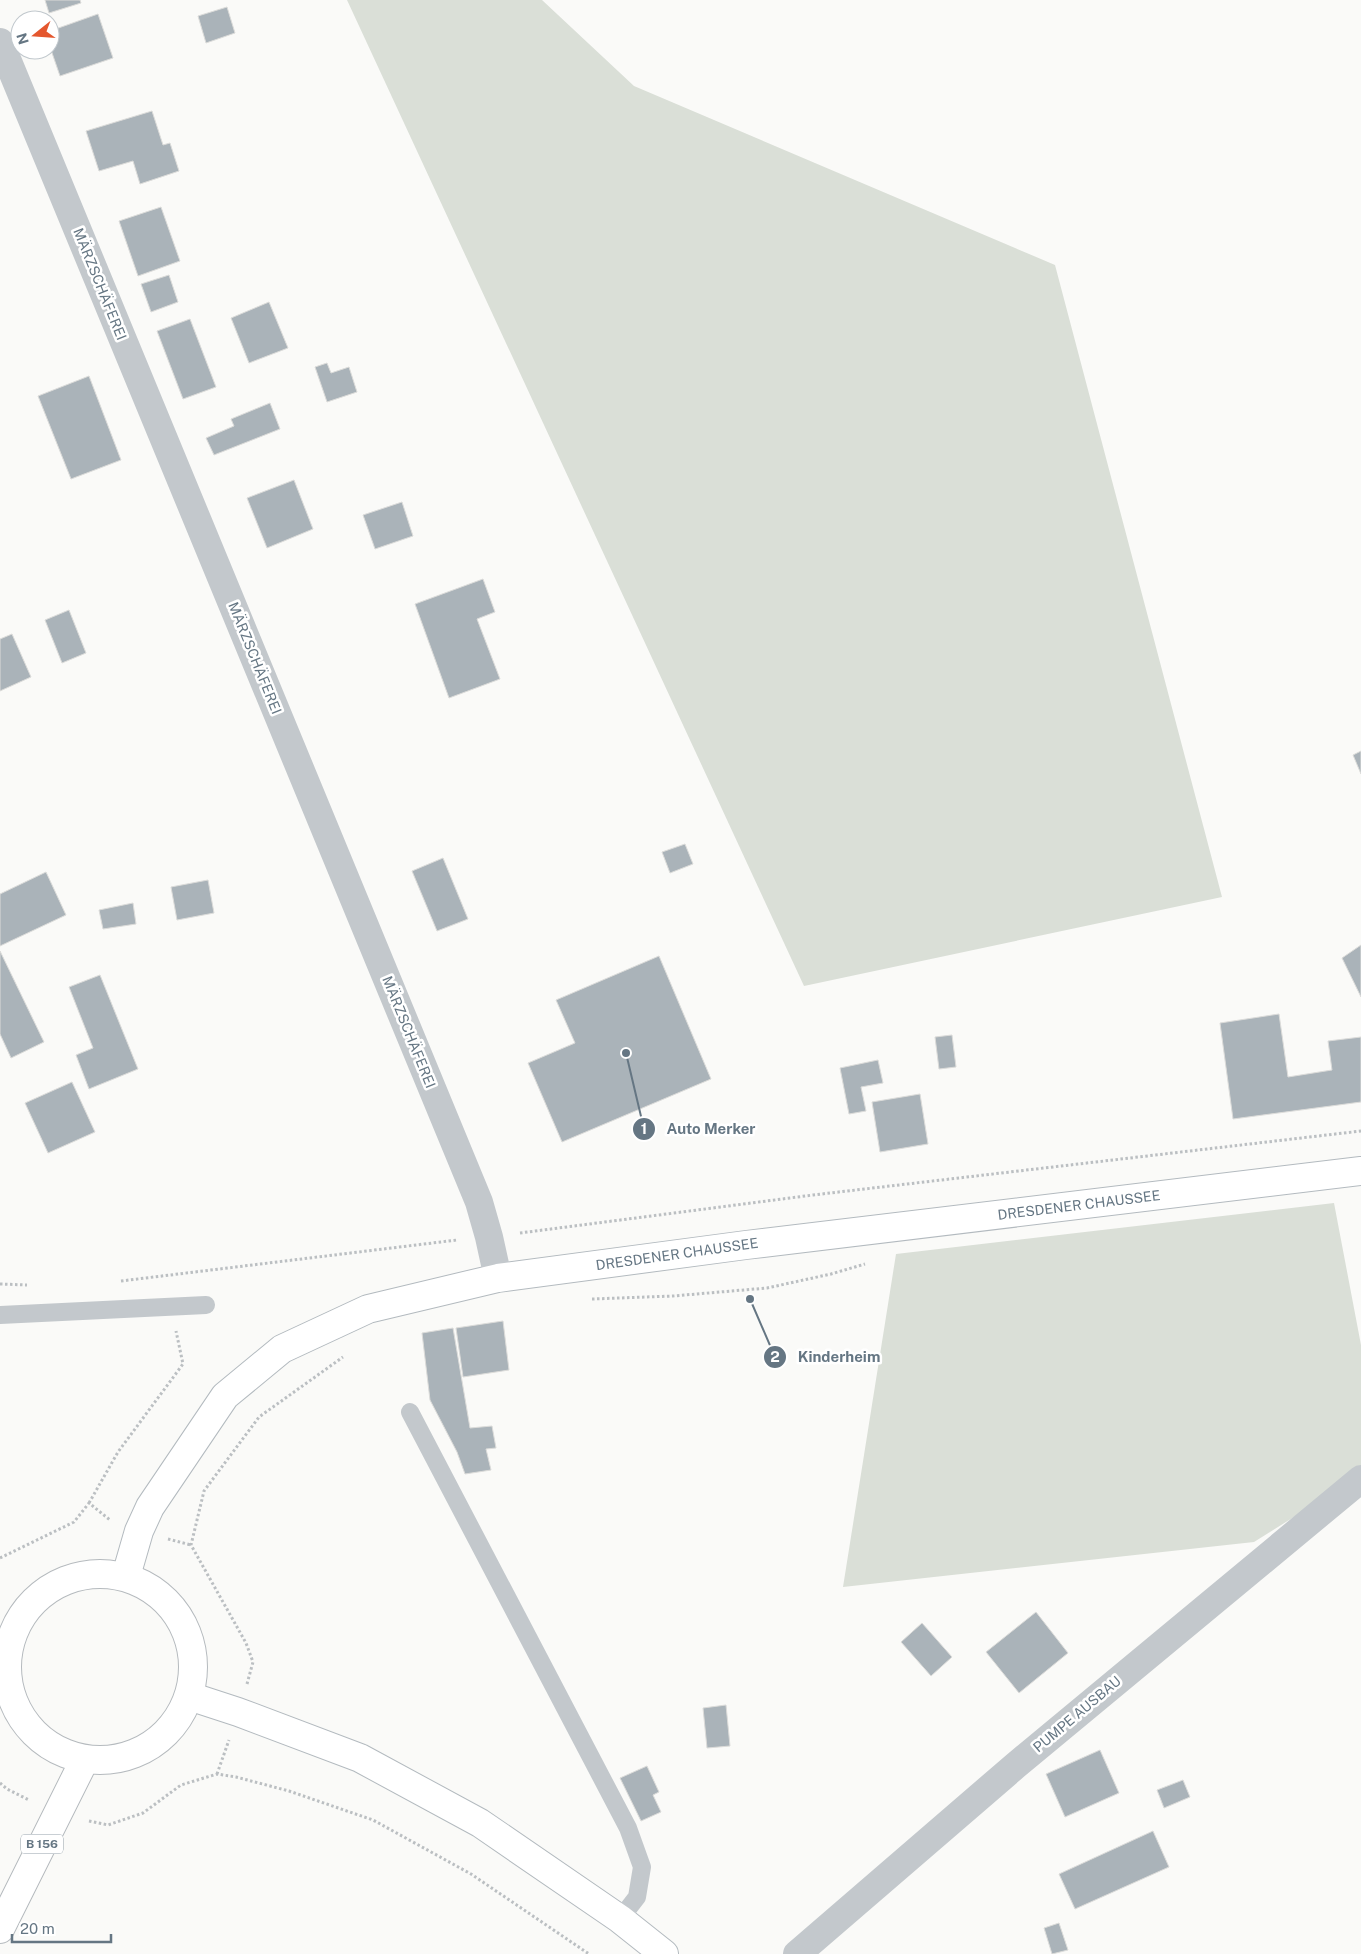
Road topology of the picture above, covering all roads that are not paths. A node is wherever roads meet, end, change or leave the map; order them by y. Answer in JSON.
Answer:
{"nodes":[{"id":1,"x":0,"y":42,"type":"edge"},
{"id":2,"x":1361,"y":1171,"type":"edge"},
{"id":3,"x":498,"y":1278,"type":"junction"},
{"id":4,"x":206,"y":1305,"type":"dead end"},
{"id":5,"x":0,"y":1315,"type":"edge"},
{"id":6,"x":410,"y":1412,"type":"dead end"},
{"id":7,"x":1361,"y":1479,"type":"edge"},
{"id":8,"x":126,"y":1576,"type":"junction"},
{"id":9,"x":3,"y":1647,"type":"edge"},
{"id":10,"x":189,"y":1696,"type":"junction"},
{"id":11,"x":85,"y":1759,"type":"junction"},
{"id":12,"x":620,"y":1919,"type":"junction"},
{"id":13,"x":0,"y":1929,"type":"edge"},
{"id":14,"x":664,"y":1954,"type":"edge"},
{"id":15,"x":797,"y":1954,"type":"edge"}],
"edges":[{"from":1,"to":3,"type":"street","name":"MÄRZSCHÄFEREI"},
{"from":2,"to":3,"type":"street","name":"DRESDENER CHAUSSEE"},
{"from":3,"to":8,"type":"street","name":"DRESDENER CHAUSSEE"},
{"from":4,"to":5,"type":"lane"},
{"from":6,"to":12,"type":"lane"},
{"from":7,"to":15,"type":"street","name":"PUMPE AUSBAU"},
{"from":8,"to":9,"type":"street"},
{"from":8,"to":10,"type":"street"},
{"from":9,"to":11,"type":"street"},
{"from":10,"to":11,"type":"street"},
{"from":10,"to":12,"type":"street"},
{"from":11,"to":13,"type":"street","number":"B 156"},
{"from":12,"to":14,"type":"street"}]}
